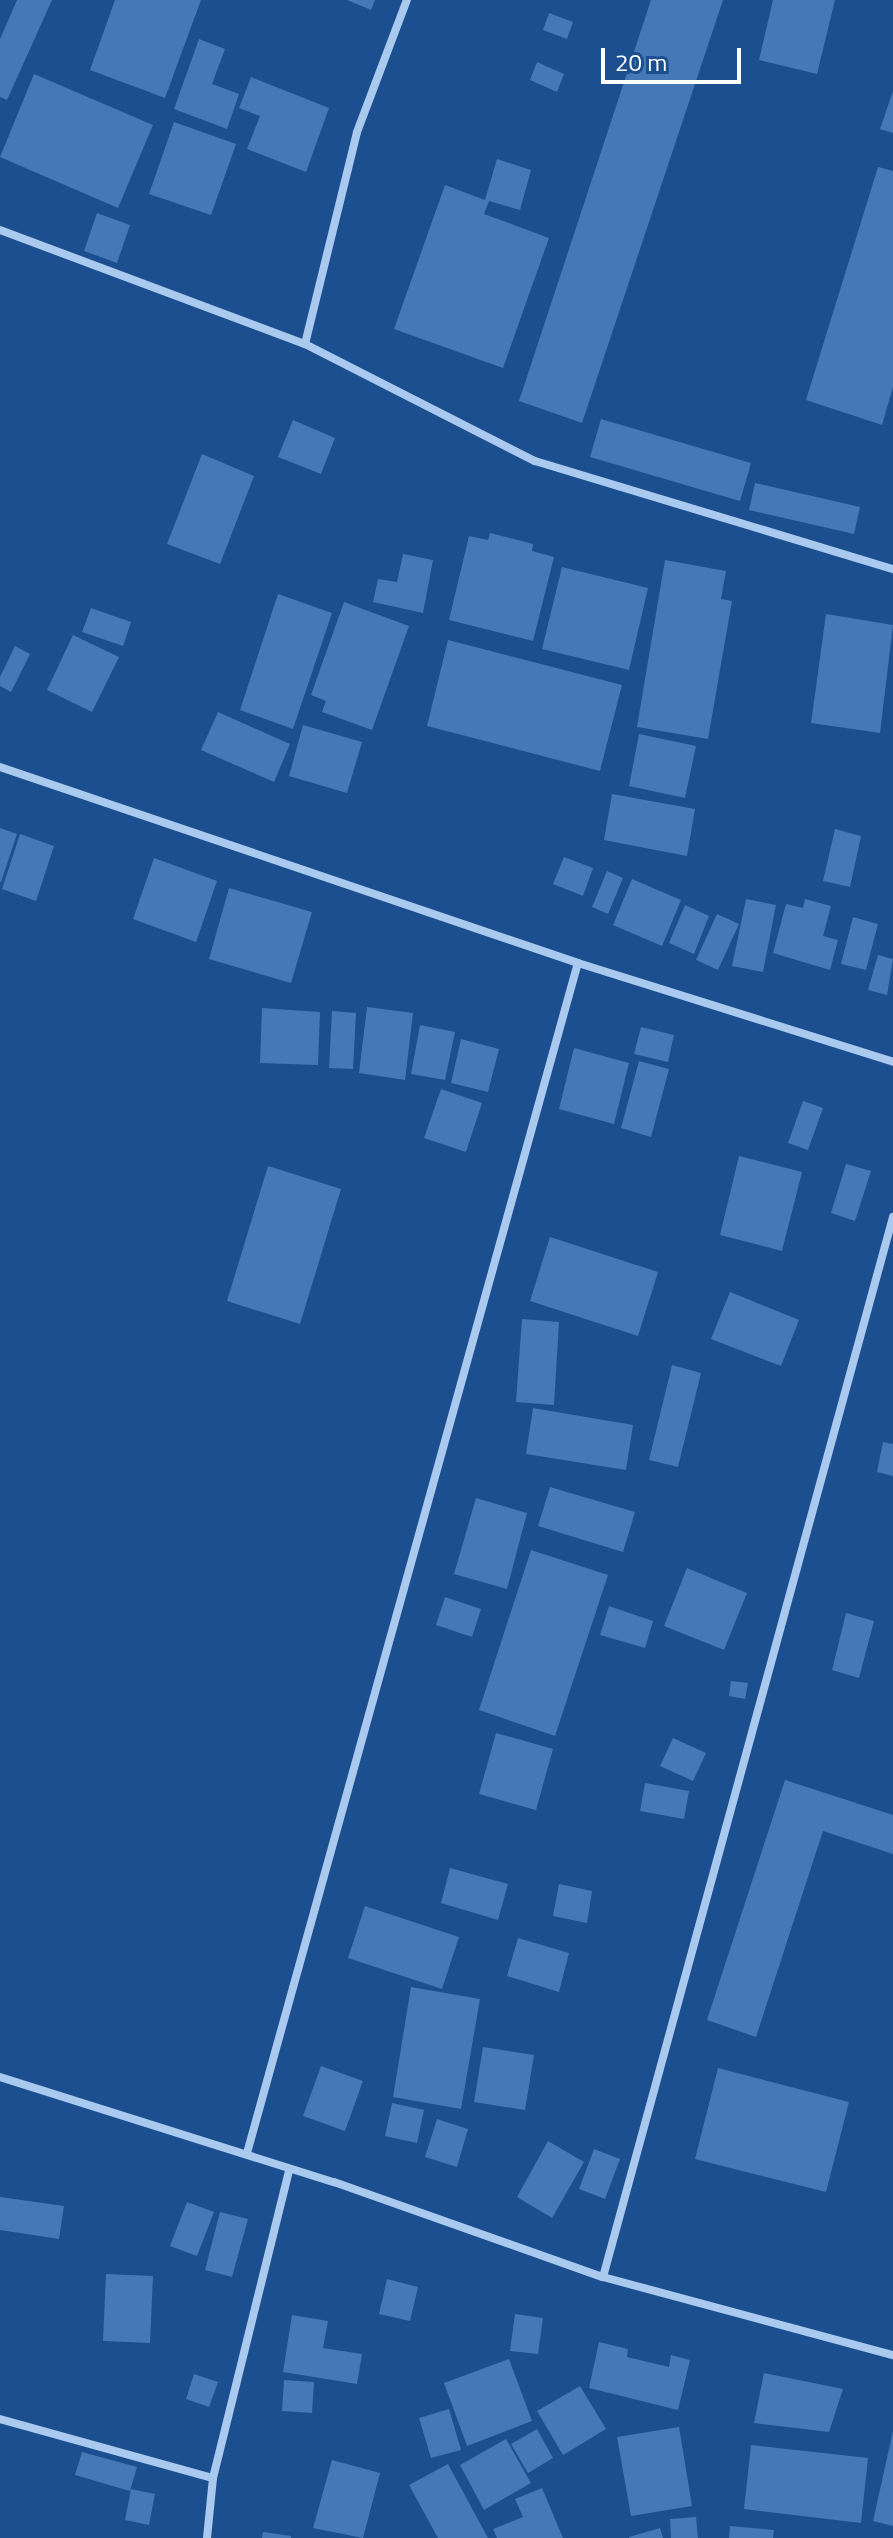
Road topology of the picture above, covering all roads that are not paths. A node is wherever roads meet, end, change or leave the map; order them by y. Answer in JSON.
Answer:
{"nodes":[{"id":1,"x":407,"y":0,"type":"edge"},
{"id":2,"x":0,"y":230,"type":"edge"},
{"id":3,"x":305,"y":344,"type":"junction"},
{"id":4,"x":893,"y":569,"type":"edge"},
{"id":5,"x":0,"y":767,"type":"edge"},
{"id":6,"x":578,"y":963,"type":"junction"},
{"id":7,"x":893,"y":1062,"type":"edge"},
{"id":8,"x":893,"y":1217,"type":"edge"},
{"id":9,"x":0,"y":2077,"type":"edge"},
{"id":10,"x":247,"y":2153,"type":"junction"},
{"id":11,"x":289,"y":2171,"type":"junction"},
{"id":12,"x":603,"y":2277,"type":"junction"},
{"id":13,"x":893,"y":2355,"type":"edge"},
{"id":14,"x":0,"y":2419,"type":"edge"},
{"id":15,"x":213,"y":2478,"type":"junction"},
{"id":16,"x":207,"y":2538,"type":"edge"}],
"edges":[{"from":1,"to":3,"type":"street"},
{"from":2,"to":3,"type":"street"},
{"from":3,"to":4,"type":"street"},
{"from":5,"to":6,"type":"street"},
{"from":6,"to":7,"type":"street"},
{"from":6,"to":10,"type":"street"},
{"from":8,"to":12,"type":"street"},
{"from":9,"to":10,"type":"street"},
{"from":10,"to":11,"type":"street"},
{"from":11,"to":12,"type":"street"},
{"from":11,"to":15,"type":"street"},
{"from":12,"to":13,"type":"street"},
{"from":14,"to":15,"type":"street"},
{"from":15,"to":16,"type":"street"}]}
